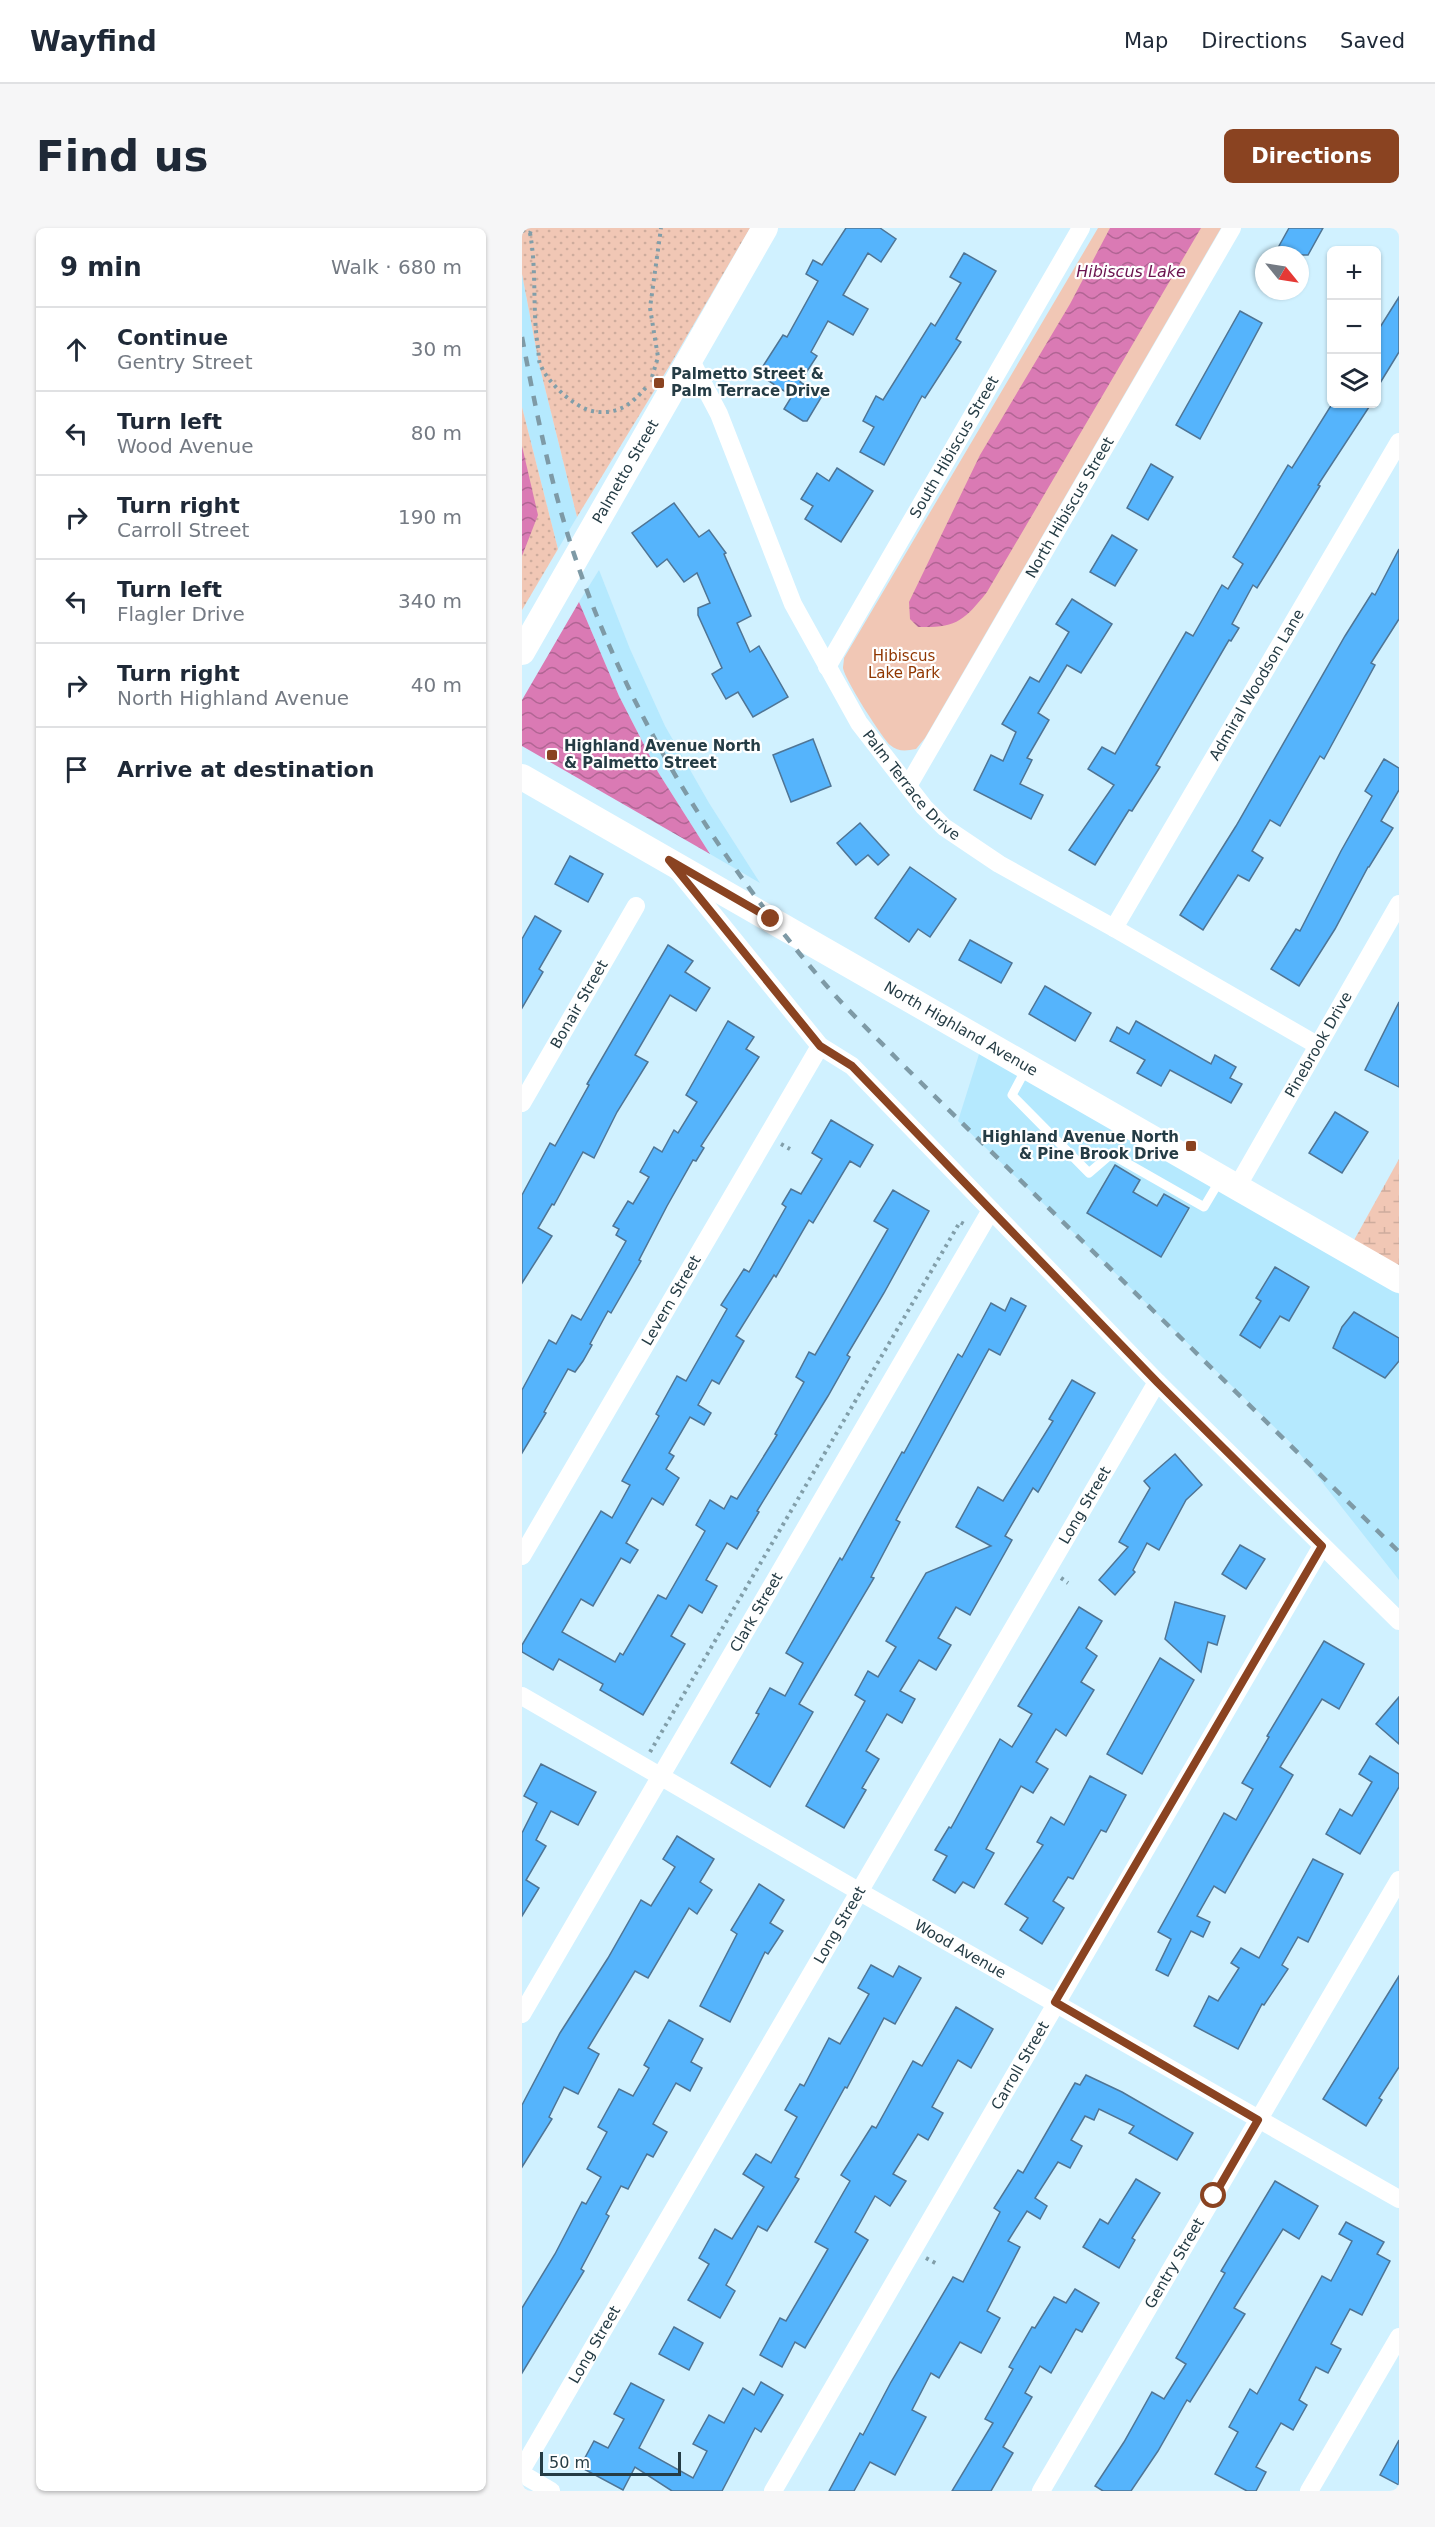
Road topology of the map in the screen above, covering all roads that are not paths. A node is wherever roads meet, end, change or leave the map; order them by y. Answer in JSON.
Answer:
{"nodes":[{"id":1,"x":765,"y":228,"type":"edge"},
{"id":2,"x":1081,"y":228,"type":"edge"},
{"id":3,"x":1232,"y":228,"type":"edge"},
{"id":4,"x":689,"y":357,"type":"junction"},
{"id":5,"x":1399,"y":442,"type":"edge"},
{"id":6,"x":522,"y":652,"type":"edge"},
{"id":7,"x":827,"y":667,"type":"junction"},
{"id":8,"x":522,"y":777,"type":"edge"},
{"id":9,"x":908,"y":786,"type":"junction"},
{"id":10,"x":669,"y":860,"type":"junction"},
{"id":11,"x":1399,"y":904,"type":"edge"},
{"id":12,"x":636,"y":906,"type":"dead end"},
{"id":13,"x":1114,"y":928,"type":"junction"},
{"id":14,"x":1317,"y":1045,"type":"junction"},
{"id":15,"x":820,"y":1046,"type":"junction"},
{"id":16,"x":1027,"y":1067,"type":"junction"},
{"id":17,"x":522,"y":1103,"type":"edge"},
{"id":18,"x":1229,"y":1182,"type":"junction"},
{"id":19,"x":991,"y":1210,"type":"junction"},
{"id":20,"x":1399,"y":1280,"type":"edge"},
{"id":21,"x":1157,"y":1382,"type":"junction"},
{"id":22,"x":1322,"y":1546,"type":"junction"},
{"id":23,"x":522,"y":1556,"type":"edge"},
{"id":24,"x":1399,"y":1621,"type":"edge"},
{"id":25,"x":522,"y":1696,"type":"edge"},
{"id":26,"x":661,"y":1777,"type":"junction"},
{"id":27,"x":1399,"y":1880,"type":"edge"},
{"id":28,"x":860,"y":1892,"type":"junction"},
{"id":29,"x":1055,"y":2002,"type":"junction"},
{"id":30,"x":522,"y":2014,"type":"edge"},
{"id":31,"x":1258,"y":2120,"type":"junction"},
{"id":32,"x":1399,"y":2199,"type":"edge"},
{"id":33,"x":1399,"y":2337,"type":"edge"},
{"id":34,"x":522,"y":2469,"type":"edge"},
{"id":35,"x":522,"y":2474,"type":"edge"},
{"id":36,"x":551,"y":2491,"type":"edge"},
{"id":37,"x":774,"y":2491,"type":"edge"},
{"id":38,"x":1041,"y":2491,"type":"edge"},
{"id":39,"x":1309,"y":2491,"type":"edge"}],
"edges":[{"from":1,"to":4,"type":"street","name":"Palmetto Street"},
{"from":2,"to":7,"type":"street","name":"South Hibiscus Street"},
{"from":3,"to":9,"type":"street","name":"North Hibiscus Street"},
{"from":4,"to":6,"type":"street","name":"Palmetto Street"},
{"from":4,"to":7,"type":"street","name":"Palm Terrace Drive"},
{"from":5,"to":13,"type":"street","name":"Admiral Woodson Lane"},
{"from":7,"to":9,"type":"street","name":"Palm Terrace Drive"},
{"from":8,"to":10,"type":"street","name":"North Highland Avenue"},
{"from":9,"to":13,"type":"street","name":"Palm Terrace Drive"},
{"from":10,"to":15,"type":"street"},
{"from":10,"to":16,"type":"street","name":"North Highland Avenue"},
{"from":11,"to":14,"type":"street","name":"Pinebrook Drive"},
{"from":12,"to":17,"type":"street","name":"Bonair Street"},
{"from":13,"to":14,"type":"street","name":"Palm Terrace Drive"},
{"from":14,"to":18,"type":"street","name":"Pinebrook Drive"},
{"from":15,"to":19,"type":"street"},
{"from":15,"to":23,"type":"street","name":"Levern Street"},
{"from":16,"to":18,"type":"street","name":"North Highland Avenue"},
{"from":16,"to":18,"type":"lane"},
{"from":18,"to":20,"type":"street","name":"North Highland Avenue"},
{"from":19,"to":21,"type":"street"},
{"from":19,"to":26,"type":"street","name":"Clark Street"},
{"from":21,"to":22,"type":"street"},
{"from":21,"to":28,"type":"street","name":"Long Street"},
{"from":22,"to":24,"type":"street"},
{"from":22,"to":29,"type":"street","name":"Carroll Street"},
{"from":25,"to":26,"type":"street","name":"Wood Avenue"},
{"from":26,"to":28,"type":"street","name":"Wood Avenue"},
{"from":26,"to":30,"type":"street","name":"Clark Street"},
{"from":27,"to":31,"type":"street","name":"Gentry Street"},
{"from":28,"to":29,"type":"street","name":"Wood Avenue"},
{"from":28,"to":34,"type":"street","name":"Long Street"},
{"from":29,"to":31,"type":"street","name":"Wood Avenue"},
{"from":29,"to":37,"type":"street","name":"Carroll Street"},
{"from":31,"to":32,"type":"street","name":"Wood Avenue"},
{"from":31,"to":38,"type":"street","name":"Gentry Street"},
{"from":33,"to":39,"type":"street"},
{"from":35,"to":36,"type":"street"}]}
